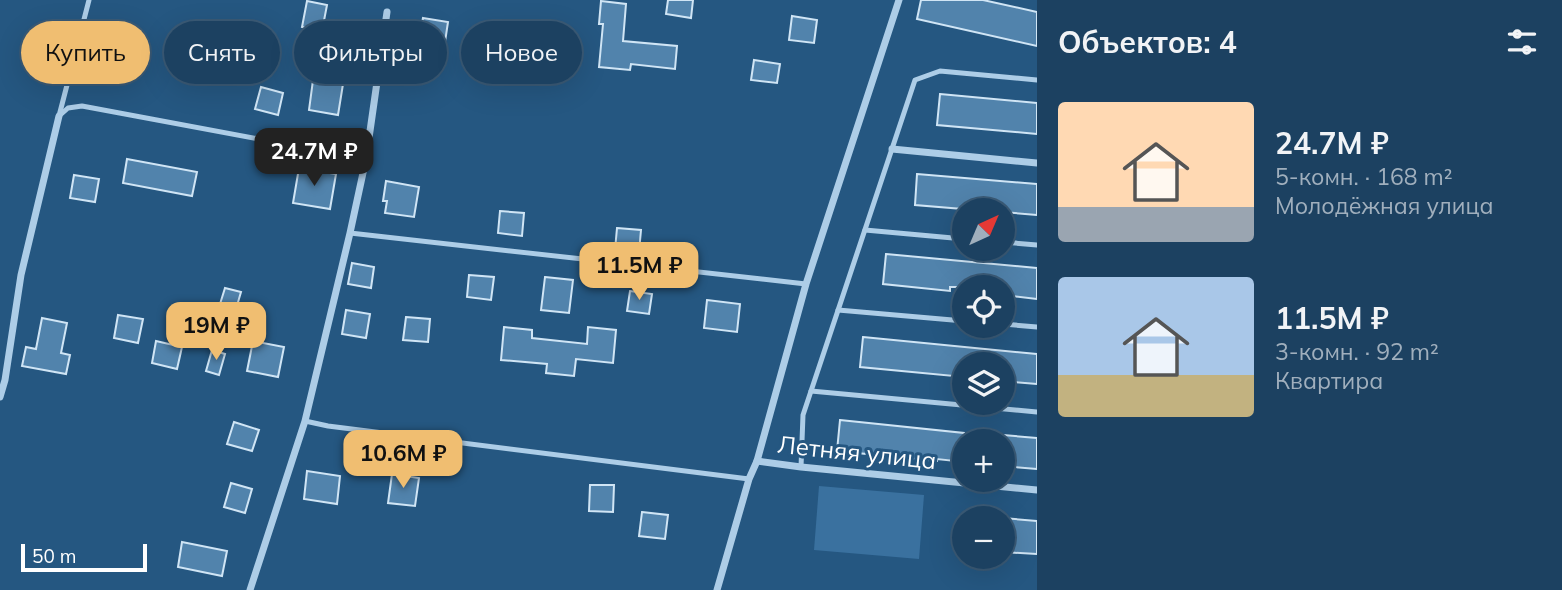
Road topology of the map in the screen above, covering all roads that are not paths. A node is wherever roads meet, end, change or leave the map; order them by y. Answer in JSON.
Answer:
{"nodes":[{"id":1,"x":89,"y":0,"type":"edge"},
{"id":2,"x":899,"y":0,"type":"edge"},
{"id":3,"x":387,"y":12,"type":"dead end"},
{"id":4,"x":1037,"y":80,"type":"edge"},
{"id":5,"x":59,"y":116,"type":"junction"},
{"id":6,"x":892,"y":149,"type":"junction"},
{"id":7,"x":366,"y":159,"type":"junction"},
{"id":8,"x":1037,"y":163,"type":"edge"},
{"id":9,"x":865,"y":230,"type":"junction"},
{"id":10,"x":350,"y":233,"type":"junction"},
{"id":11,"x":952,"y":238,"type":"edge"},
{"id":12,"x":1015,"y":243,"type":"edge"},
{"id":13,"x":1037,"y":245,"type":"edge"},
{"id":14,"x":806,"y":284,"type":"junction"},
{"id":15,"x":838,"y":310,"type":"junction"},
{"id":16,"x":952,"y":320,"type":"edge"},
{"id":17,"x":1015,"y":325,"type":"edge"},
{"id":18,"x":1037,"y":327,"type":"edge"},
{"id":19,"x":3,"y":379,"type":"edge"},
{"id":20,"x":811,"y":391,"type":"junction"},
{"id":21,"x":0,"y":397,"type":"edge"},
{"id":22,"x":1037,"y":412,"type":"edge"},
{"id":23,"x":305,"y":421,"type":"junction"},
{"id":24,"x":757,"y":461,"type":"junction"},
{"id":25,"x":801,"y":467,"type":"junction"},
{"id":26,"x":749,"y":479,"type":"junction"},
{"id":27,"x":1037,"y":490,"type":"edge"},
{"id":28,"x":250,"y":590,"type":"edge"},
{"id":29,"x":717,"y":590,"type":"edge"}],
"edges":[{"from":1,"to":5,"type":"lane"},
{"from":2,"to":14,"type":"street"},
{"from":3,"to":7,"type":"street"},
{"from":4,"to":6,"type":"lane"},
{"from":5,"to":7,"type":"lane"},
{"from":5,"to":19,"type":"street"},
{"from":6,"to":8,"type":"street"},
{"from":6,"to":9,"type":"lane"},
{"from":7,"to":10,"type":"street"},
{"from":9,"to":11,"type":"lane"},
{"from":9,"to":15,"type":"lane"},
{"from":10,"to":14,"type":"lane"},
{"from":10,"to":23,"type":"street"},
{"from":12,"to":13,"type":"lane"},
{"from":14,"to":24,"type":"street"},
{"from":15,"to":16,"type":"lane"},
{"from":15,"to":20,"type":"lane"},
{"from":17,"to":18,"type":"lane"},
{"from":19,"to":21,"type":"street"},
{"from":20,"to":22,"type":"lane"},
{"from":20,"to":25,"type":"lane"},
{"from":23,"to":26,"type":"lane"},
{"from":23,"to":28,"type":"street"},
{"from":24,"to":25,"type":"street","name":"Летняя улица"},
{"from":24,"to":26,"type":"street"},
{"from":25,"to":27,"type":"street","name":"Летняя улица"},
{"from":26,"to":29,"type":"street"}]}
